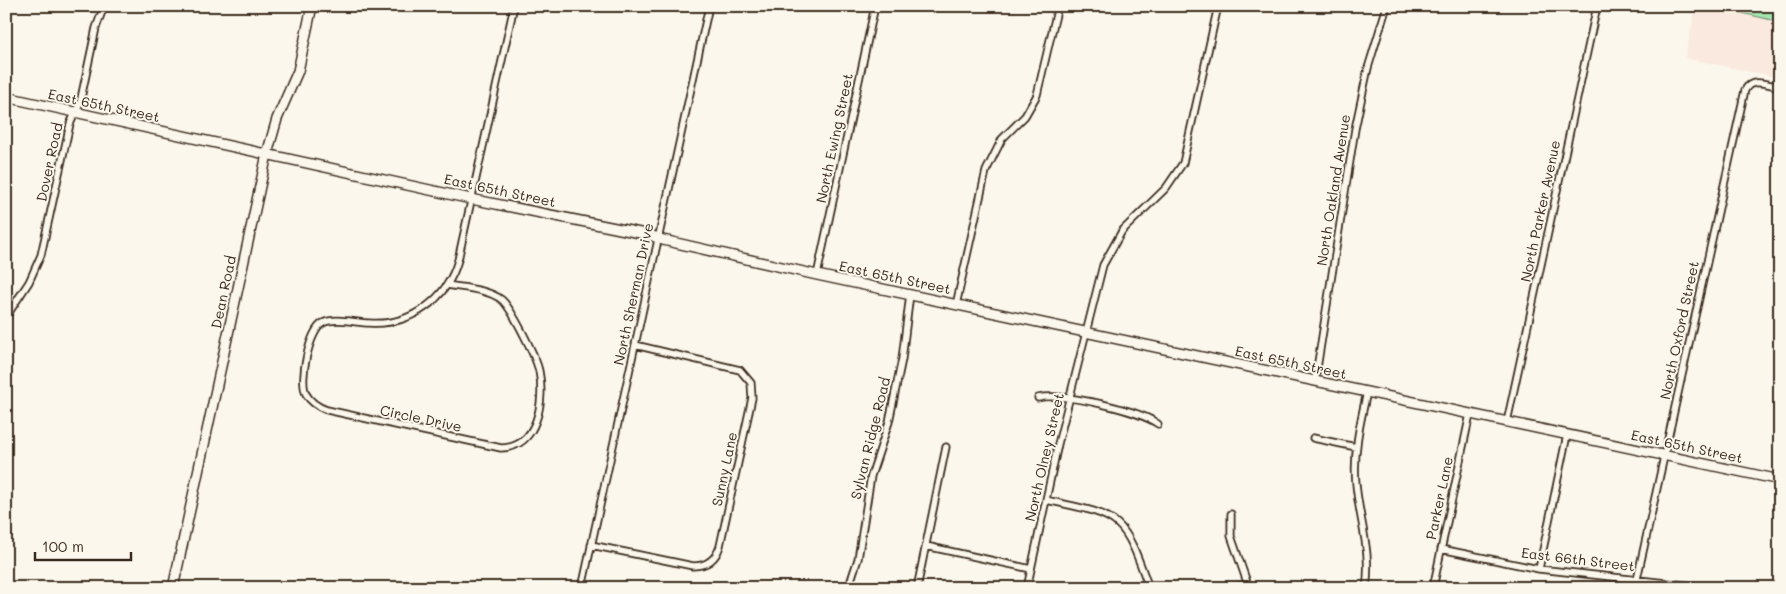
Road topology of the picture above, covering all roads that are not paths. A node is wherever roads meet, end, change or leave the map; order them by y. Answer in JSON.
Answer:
{"nodes":[{"id":1,"x":104,"y":6,"type":"edge"},
{"id":2,"x":312,"y":6,"type":"edge"},
{"id":3,"x":514,"y":6,"type":"edge"},
{"id":4,"x":709,"y":6,"type":"edge"},
{"id":5,"x":875,"y":6,"type":"edge"},
{"id":6,"x":1058,"y":6,"type":"edge"},
{"id":7,"x":1218,"y":6,"type":"edge"},
{"id":8,"x":1388,"y":6,"type":"edge"},
{"id":9,"x":1597,"y":6,"type":"edge"},
{"id":10,"x":1780,"y":88,"type":"edge"},
{"id":11,"x":6,"y":97,"type":"edge"},
{"id":12,"x":75,"y":112,"type":"junction"},
{"id":13,"x":267,"y":154,"type":"junction"},
{"id":14,"x":472,"y":199,"type":"junction"},
{"id":15,"x":658,"y":238,"type":"junction"},
{"id":16,"x":817,"y":274,"type":"junction"},
{"id":17,"x":447,"y":285,"type":"junction"},
{"id":18,"x":910,"y":294,"type":"junction"},
{"id":19,"x":956,"y":305,"type":"junction"},
{"id":20,"x":6,"y":318,"type":"edge"},
{"id":21,"x":1087,"y":332,"type":"junction"},
{"id":22,"x":635,"y":345,"type":"junction"},
{"id":23,"x":1315,"y":381,"type":"junction"},
{"id":24,"x":1367,"y":392,"type":"junction"},
{"id":25,"x":1038,"y":398,"type":"dead end"},
{"id":26,"x":1070,"y":398,"type":"junction"},
{"id":27,"x":1470,"y":414,"type":"junction"},
{"id":28,"x":1507,"y":422,"type":"junction"},
{"id":29,"x":1158,"y":424,"type":"dead end"},
{"id":30,"x":1568,"y":435,"type":"junction"},
{"id":31,"x":1312,"y":438,"type":"dead end"},
{"id":32,"x":946,"y":447,"type":"dead end"},
{"id":33,"x":1356,"y":447,"type":"junction"},
{"id":34,"x":1665,"y":455,"type":"junction"},
{"id":35,"x":1780,"y":480,"type":"edge"},
{"id":36,"x":1046,"y":500,"type":"junction"},
{"id":37,"x":1231,"y":514,"type":"dead end"},
{"id":38,"x":591,"y":545,"type":"junction"},
{"id":39,"x":926,"y":546,"type":"junction"},
{"id":40,"x":1441,"y":549,"type":"junction"},
{"id":41,"x":1539,"y":568,"type":"junction"},
{"id":42,"x":1031,"y":569,"type":"junction"},
{"id":43,"x":1637,"y":578,"type":"junction"},
{"id":44,"x":1248,"y":585,"type":"edge"},
{"id":45,"x":849,"y":586,"type":"dead end"},
{"id":46,"x":173,"y":588,"type":"edge"},
{"id":47,"x":582,"y":588,"type":"edge"},
{"id":48,"x":917,"y":588,"type":"edge"},
{"id":49,"x":1027,"y":588,"type":"edge"},
{"id":50,"x":1149,"y":588,"type":"edge"},
{"id":51,"x":1233,"y":588,"type":"edge"},
{"id":52,"x":1366,"y":588,"type":"edge"},
{"id":53,"x":1433,"y":588,"type":"edge"},
{"id":54,"x":1635,"y":588,"type":"edge"},
{"id":55,"x":1712,"y":588,"type":"edge"}],
"edges":[{"from":1,"to":12,"type":"street","name":"Dover Road"},
{"from":2,"to":13,"type":"street","name":"Dean Road"},
{"from":3,"to":14,"type":"street"},
{"from":4,"to":15,"type":"street","name":"North Sherman Drive"},
{"from":5,"to":16,"type":"street","name":"North Ewing Street"},
{"from":6,"to":19,"type":"street"},
{"from":7,"to":21,"type":"street","name":"North Olney Street"},
{"from":8,"to":23,"type":"street","name":"North Oakland Avenue"},
{"from":9,"to":28,"type":"street","name":"North Parker Avenue"},
{"from":10,"to":34,"type":"street","name":"North Oxford Street"},
{"from":11,"to":12,"type":"street","name":"East 65th Street"},
{"from":12,"to":13,"type":"street","name":"East 65th Street"},
{"from":12,"to":20,"type":"street","name":"Dover Road"},
{"from":13,"to":14,"type":"street","name":"East 65th Street"},
{"from":13,"to":46,"type":"street","name":"Dean Road"},
{"from":14,"to":15,"type":"street","name":"East 65th Street"},
{"from":14,"to":17,"type":"street"},
{"from":15,"to":16,"type":"street","name":"East 65th Street"},
{"from":15,"to":22,"type":"street","name":"North Sherman Drive"},
{"from":16,"to":18,"type":"street","name":"East 65th Street"},
{"from":17,"to":17,"type":"street","name":"Circle Drive"},
{"from":18,"to":19,"type":"street","name":"East 65th Street"},
{"from":18,"to":45,"type":"street","name":"Sylvan Ridge Road"},
{"from":19,"to":21,"type":"street","name":"East 65th Street"},
{"from":21,"to":23,"type":"street","name":"East 65th Street"},
{"from":21,"to":26,"type":"street","name":"North Olney Street"},
{"from":22,"to":38,"type":"street","name":"North Sherman Drive"},
{"from":22,"to":38,"type":"street","name":"Sunny Lane"},
{"from":23,"to":24,"type":"street","name":"East 65th Street"},
{"from":24,"to":27,"type":"street","name":"East 65th Street"},
{"from":24,"to":33,"type":"street"},
{"from":25,"to":26,"type":"street"},
{"from":26,"to":29,"type":"street"},
{"from":26,"to":36,"type":"street","name":"North Olney Street"},
{"from":27,"to":28,"type":"street","name":"East 65th Street"},
{"from":27,"to":40,"type":"street","name":"Parker Lane"},
{"from":28,"to":30,"type":"street","name":"East 65th Street"},
{"from":30,"to":34,"type":"street","name":"East 65th Street"},
{"from":30,"to":41,"type":"street"},
{"from":31,"to":33,"type":"street"},
{"from":32,"to":39,"type":"street"},
{"from":33,"to":52,"type":"street"},
{"from":34,"to":35,"type":"street","name":"East 65th Street"},
{"from":34,"to":43,"type":"street","name":"North Oxford Street"},
{"from":36,"to":42,"type":"street","name":"North Olney Street"},
{"from":36,"to":50,"type":"street"},
{"from":37,"to":44,"type":"street"},
{"from":38,"to":47,"type":"street","name":"North Sherman Drive"},
{"from":39,"to":42,"type":"street"},
{"from":39,"to":48,"type":"street"},
{"from":40,"to":41,"type":"street","name":"East 66th Street"},
{"from":40,"to":53,"type":"street","name":"Parker Lane"},
{"from":41,"to":43,"type":"street","name":"East 66th Street"},
{"from":42,"to":49,"type":"street","name":"North Olney Street"},
{"from":43,"to":54,"type":"street","name":"North Oxford Street"},
{"from":43,"to":55,"type":"street","name":"East 66th Street"},
{"from":44,"to":51,"type":"street"}]}
